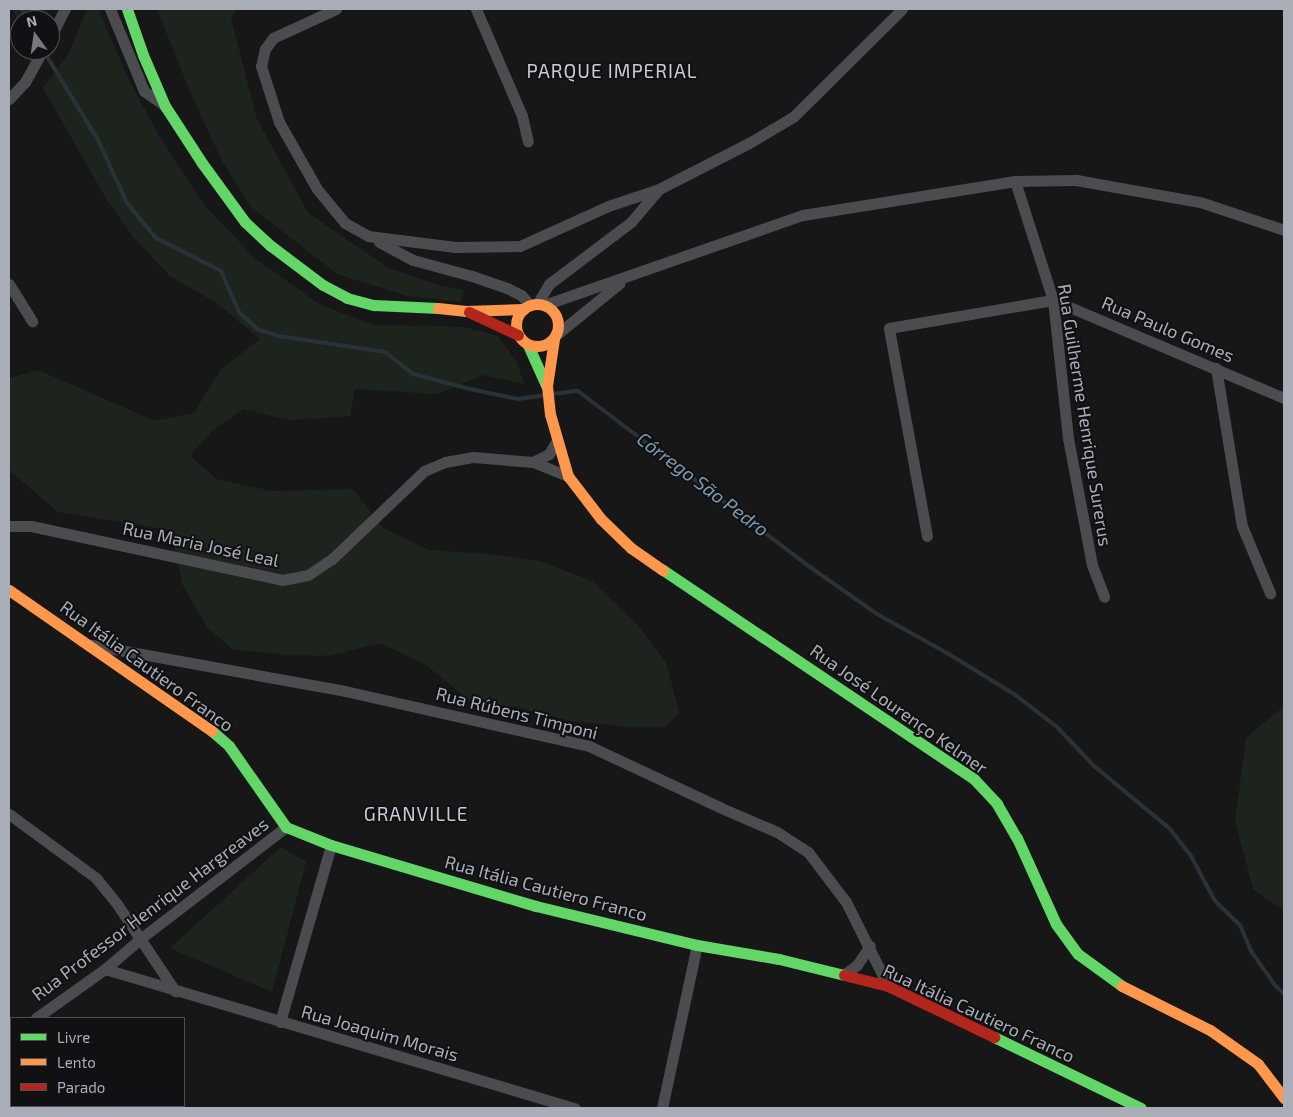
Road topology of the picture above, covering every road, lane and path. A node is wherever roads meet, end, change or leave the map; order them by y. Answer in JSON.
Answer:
{"nodes":[{"id":1,"x":110,"y":9,"type":"edge"},
{"id":2,"x":127,"y":9,"type":"edge"},
{"id":3,"x":336,"y":9,"type":"edge"},
{"id":4,"x":476,"y":9,"type":"edge"},
{"id":5,"x":902,"y":9,"type":"edge"},
{"id":6,"x":37,"y":60,"type":"edge"},
{"id":7,"x":9,"y":99,"type":"edge"},
{"id":8,"x":166,"y":106,"type":"junction"},
{"id":9,"x":528,"y":141,"type":"dead end"},
{"id":10,"x":1015,"y":181,"type":"junction"},
{"id":11,"x":659,"y":189,"type":"junction"},
{"id":12,"x":1284,"y":230,"type":"edge"},
{"id":13,"x":368,"y":236,"type":"junction"},
{"id":14,"x":627,"y":277,"type":"junction"},
{"id":15,"x":9,"y":284,"type":"edge"},
{"id":16,"x":1053,"y":300,"type":"junction"},
{"id":17,"x":534,"y":306,"type":"junction"},
{"id":18,"x":466,"y":311,"type":"junction"},
{"id":19,"x":32,"y":321,"type":"dead end"},
{"id":20,"x":518,"y":335,"type":"junction"},
{"id":21,"x":555,"y":337,"type":"junction"},
{"id":22,"x":528,"y":345,"type":"junction"},
{"id":23,"x":1216,"y":368,"type":"junction"},
{"id":24,"x":547,"y":387,"type":"junction"},
{"id":25,"x":1284,"y":398,"type":"edge"},
{"id":26,"x":557,"y":440,"type":"junction"},
{"id":27,"x":533,"y":462,"type":"junction"},
{"id":28,"x":568,"y":476,"type":"junction"},
{"id":29,"x":9,"y":526,"type":"edge"},
{"id":30,"x":927,"y":536,"type":"dead end"},
{"id":31,"x":9,"y":590,"type":"edge"},
{"id":32,"x":1270,"y":594,"type":"dead end"},
{"id":33,"x":1104,"y":597,"type":"dead end"},
{"id":34,"x":88,"y":644,"type":"junction"},
{"id":35,"x":9,"y":814,"type":"edge"},
{"id":36,"x":286,"y":827,"type":"junction"},
{"id":37,"x":331,"y":845,"type":"junction"},
{"id":38,"x":140,"y":939,"type":"junction"},
{"id":39,"x":696,"y":945,"type":"junction"},
{"id":40,"x":870,"y":946,"type":"junction"},
{"id":41,"x":105,"y":969,"type":"junction"},
{"id":42,"x":846,"y":974,"type":"junction"},
{"id":43,"x":888,"y":986,"type":"junction"},
{"id":44,"x":175,"y":991,"type":"junction"},
{"id":45,"x":37,"y":1017,"type":"edge"},
{"id":46,"x":280,"y":1022,"type":"junction"},
{"id":47,"x":1284,"y":1098,"type":"edge"},
{"id":48,"x":575,"y":1108,"type":"edge"},
{"id":49,"x":662,"y":1108,"type":"edge"},
{"id":50,"x":1140,"y":1108,"type":"edge"}],
"edges":[{"from":1,"to":8,"type":"street"},
{"from":2,"to":8,"type":"main road"},
{"from":3,"to":13,"type":"street"},
{"from":4,"to":9,"type":"street"},
{"from":5,"to":11,"type":"street"},
{"from":6,"to":7,"type":"street"},
{"from":8,"to":18,"type":"main road"},
{"from":10,"to":12,"type":"street"},
{"from":10,"to":14,"type":"street"},
{"from":10,"to":16,"type":"street","name":"Rua Guilherme Henrique Surerus"},
{"from":11,"to":13,"type":"street"},
{"from":11,"to":17,"type":"street"},
{"from":13,"to":17,"type":"street"},
{"from":14,"to":17,"type":"street"},
{"from":14,"to":21,"type":"street"},
{"from":15,"to":19,"type":"street"},
{"from":16,"to":23,"type":"street","name":"Rua Paulo Gomes"},
{"from":16,"to":30,"type":"street"},
{"from":16,"to":33,"type":"street","name":"Rua Guilherme Henrique Surerus"},
{"from":17,"to":18,"type":"main road"},
{"from":17,"to":20,"type":"main road"},
{"from":17,"to":21,"type":"main road"},
{"from":18,"to":20,"type":"main road"},
{"from":20,"to":22,"type":"main road"},
{"from":21,"to":22,"type":"main road"},
{"from":21,"to":24,"type":"main road","name":"Rua José Lourenço Kelmer"},
{"from":22,"to":24,"type":"main road","name":"Rua José Lourenço Kelmer"},
{"from":23,"to":25,"type":"street","name":"Rua Paulo Gomes"},
{"from":23,"to":32,"type":"street"},
{"from":24,"to":26,"type":"main road","name":"Rua José Lourenço Kelmer"},
{"from":26,"to":27,"type":"street"},
{"from":26,"to":28,"type":"main road","name":"Rua José Lourenço Kelmer"},
{"from":27,"to":28,"type":"street","name":"Rua Maria José Leal"},
{"from":27,"to":29,"type":"street","name":"Rua Maria José Leal"},
{"from":28,"to":47,"type":"main road","name":"Rua José Lourenço Kelmer"},
{"from":31,"to":34,"type":"main road","name":"Rua Itália Cautiero Franco"},
{"from":34,"to":36,"type":"main road","name":"Rua Itália Cautiero Franco"},
{"from":34,"to":40,"type":"street","name":"Rua Rúbens Timponi"},
{"from":35,"to":38,"type":"street"},
{"from":36,"to":37,"type":"main road","name":"Rua Itália Cautiero Franco"},
{"from":36,"to":38,"type":"street","name":"Rua Professor Henrique Hargreaves"},
{"from":37,"to":39,"type":"main road","name":"Rua Itália Cautiero Franco"},
{"from":37,"to":46,"type":"street"},
{"from":38,"to":41,"type":"street","name":"Rua Professor Henrique Hargreaves"},
{"from":38,"to":44,"type":"street"},
{"from":39,"to":42,"type":"main road","name":"Rua Itália Cautiero Franco"},
{"from":39,"to":49,"type":"street"},
{"from":40,"to":42,"type":"street"},
{"from":40,"to":43,"type":"street","name":"Rua Rúbens Timponi"},
{"from":41,"to":44,"type":"street","name":"Rua Joaquim Morais"},
{"from":41,"to":45,"type":"street","name":"Rua Professor Henrique Hargreaves"},
{"from":42,"to":43,"type":"main road","name":"Rua Itália Cautiero Franco"},
{"from":43,"to":50,"type":"main road","name":"Rua Itália Cautiero Franco"},
{"from":44,"to":46,"type":"street","name":"Rua Joaquim Morais"},
{"from":46,"to":48,"type":"street","name":"Rua Joaquim Morais"}]}
